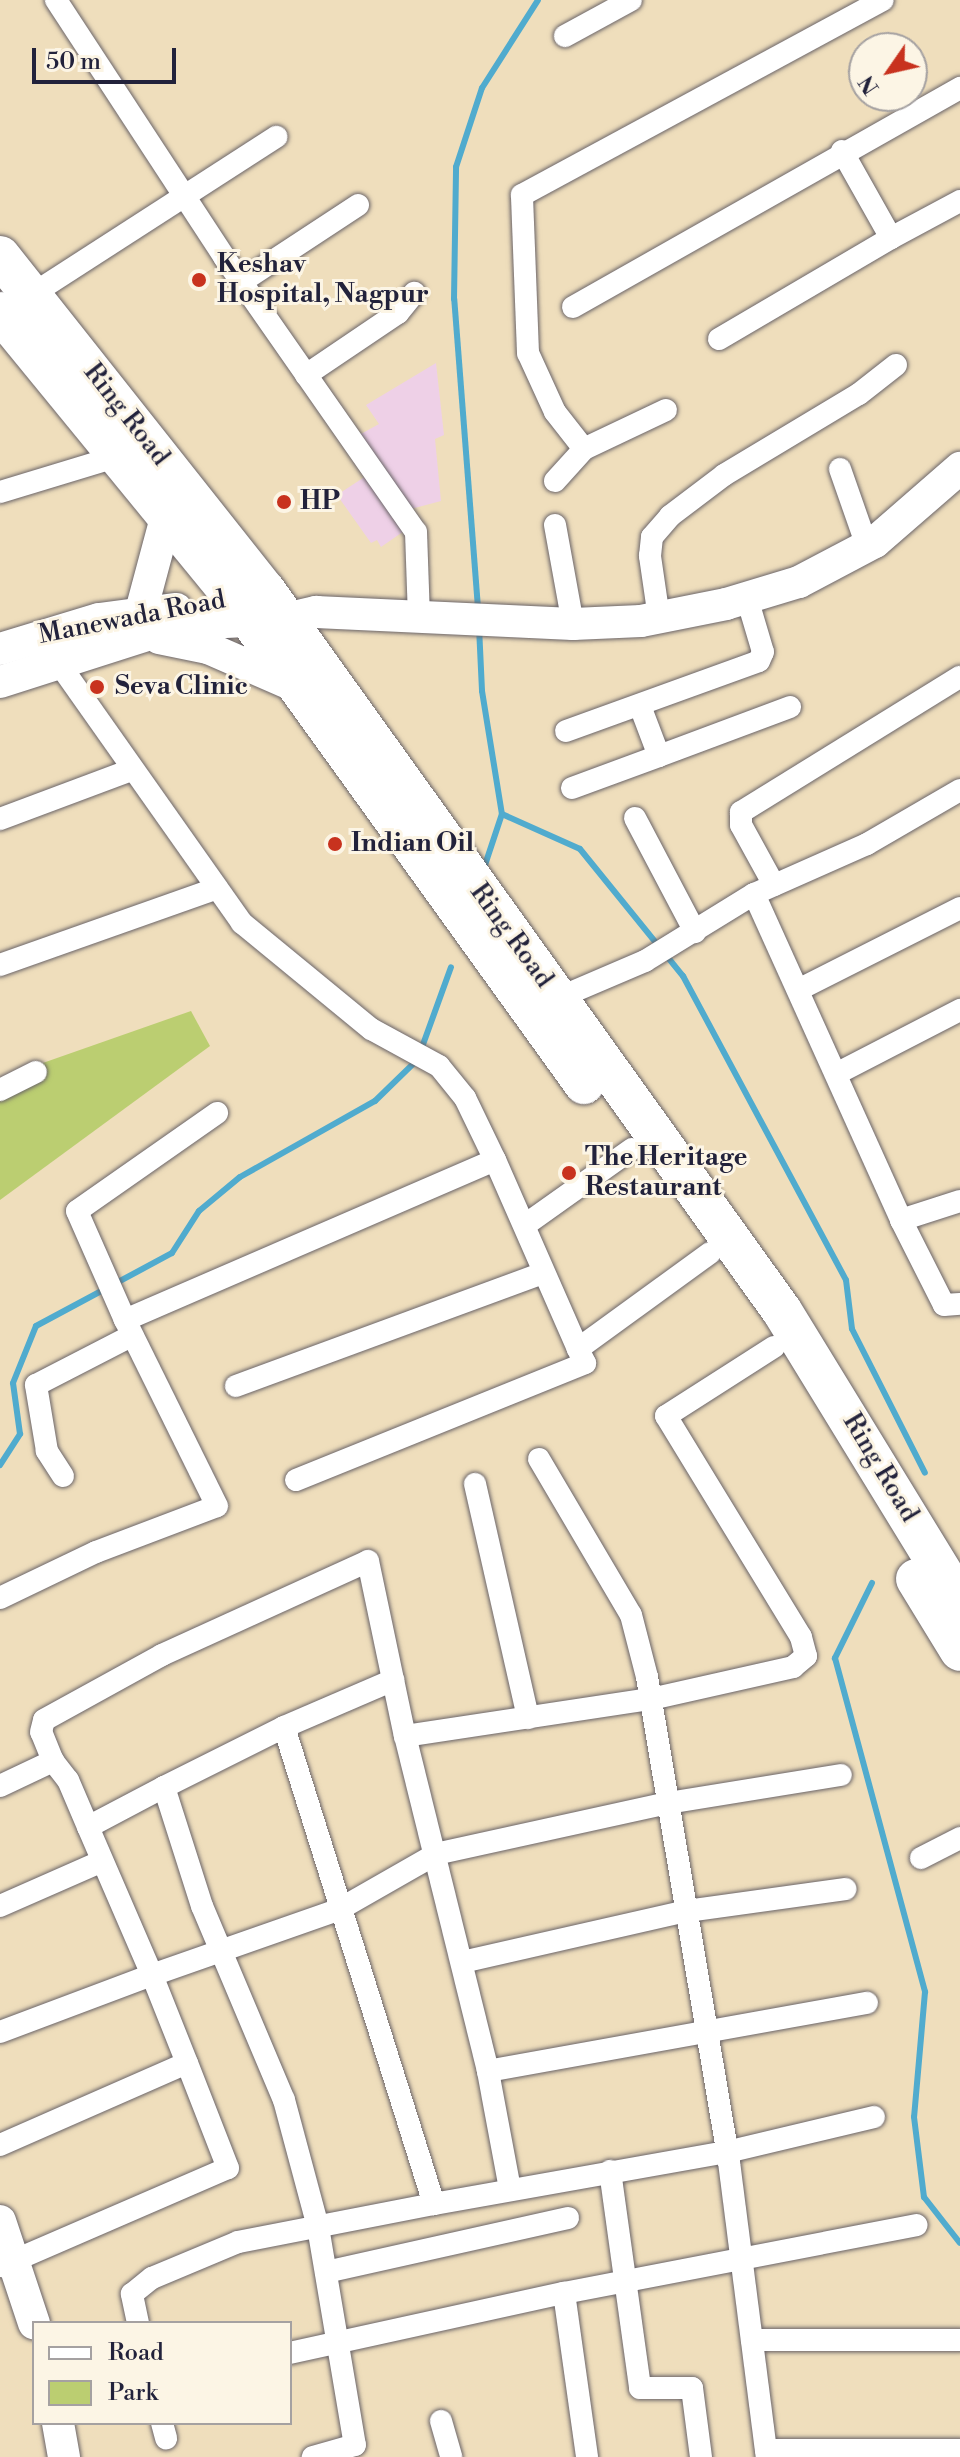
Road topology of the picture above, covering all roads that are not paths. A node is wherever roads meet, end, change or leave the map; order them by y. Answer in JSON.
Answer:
{"nodes":[{"id":1,"x":56,"y":0,"type":"edge"},
{"id":2,"x":631,"y":0,"type":"edge"},
{"id":3,"x":883,"y":0,"type":"edge"},
{"id":4,"x":845,"y":9,"type":"edge"},
{"id":5,"x":565,"y":36,"type":"dead end"},
{"id":6,"x":960,"y":88,"type":"edge"},
{"id":7,"x":276,"y":137,"type":"dead end"},
{"id":8,"x":842,"y":151,"type":"junction"},
{"id":9,"x":183,"y":194,"type":"junction"},
{"id":10,"x":960,"y":201,"type":"edge"},
{"id":11,"x":358,"y":205,"type":"dead end"},
{"id":12,"x":891,"y":238,"type":"junction"},
{"id":13,"x":0,"y":256,"type":"edge"},
{"id":14,"x":241,"y":282,"type":"junction"},
{"id":15,"x":414,"y":293,"type":"dead end"},
{"id":16,"x":16,"y":304,"type":"edge"},
{"id":17,"x":573,"y":307,"type":"dead end"},
{"id":18,"x":719,"y":339,"type":"dead end"},
{"id":19,"x":896,"y":365,"type":"dead end"},
{"id":20,"x":306,"y":375,"type":"junction"},
{"id":21,"x":666,"y":410,"type":"dead end"},
{"id":22,"x":584,"y":449,"type":"junction"},
{"id":23,"x":115,"y":457,"type":"junction"},
{"id":24,"x":960,"y":468,"type":"edge"},
{"id":25,"x":840,"y":469,"type":"dead end"},
{"id":26,"x":555,"y":481,"type":"dead end"},
{"id":27,"x":0,"y":492,"type":"edge"},
{"id":28,"x":166,"y":518,"type":"junction"},
{"id":29,"x":555,"y":525,"type":"dead end"},
{"id":30,"x":867,"y":546,"type":"junction"},
{"id":31,"x":747,"y":598,"type":"junction"},
{"id":32,"x":269,"y":608,"type":"junction"},
{"id":33,"x":419,"y":617,"type":"junction"},
{"id":34,"x":659,"y":618,"type":"junction"},
{"id":35,"x":573,"y":624,"type":"junction"},
{"id":36,"x":143,"y":625,"type":"junction"},
{"id":37,"x":0,"y":649,"type":"edge"},
{"id":38,"x":58,"y":662,"type":"junction"},
{"id":39,"x":960,"y":677,"type":"edge"},
{"id":40,"x":0,"y":682,"type":"edge"},
{"id":41,"x":295,"y":686,"type":"junction"},
{"id":42,"x":640,"y":706,"type":"junction"},
{"id":43,"x":790,"y":707,"type":"dead end"},
{"id":44,"x":566,"y":731,"type":"dead end"},
{"id":45,"x":659,"y":756,"type":"junction"},
{"id":46,"x":131,"y":770,"type":"junction"},
{"id":47,"x":572,"y":788,"type":"dead end"},
{"id":48,"x":960,"y":790,"type":"edge"},
{"id":49,"x":635,"y":818,"type":"dead end"},
{"id":50,"x":0,"y":819,"type":"edge"},
{"id":51,"x":217,"y":888,"type":"junction"},
{"id":52,"x":764,"y":889,"type":"junction"},
{"id":53,"x":960,"y":908,"type":"edge"},
{"id":54,"x":692,"y":935,"type":"junction"},
{"id":55,"x":0,"y":965,"type":"edge"},
{"id":56,"x":798,"y":990,"type":"junction"},
{"id":57,"x":556,"y":999,"type":"junction"},
{"id":58,"x":960,"y":1010,"type":"edge"},
{"id":59,"x":36,"y":1072,"type":"dead end"},
{"id":60,"x":836,"y":1074,"type":"junction"},
{"id":61,"x":0,"y":1090,"type":"edge"},
{"id":62,"x":217,"y":1113,"type":"dead end"},
{"id":63,"x":632,"y":1149,"type":"junction"},
{"id":64,"x":495,"y":1160,"type":"junction"},
{"id":65,"x":960,"y":1201,"type":"edge"},
{"id":66,"x":901,"y":1220,"type":"junction"},
{"id":67,"x":525,"y":1225,"type":"junction"},
{"id":68,"x":710,"y":1253,"type":"junction"},
{"id":69,"x":543,"y":1273,"type":"junction"},
{"id":70,"x":960,"y":1304,"type":"edge"},
{"id":71,"x":128,"y":1328,"type":"junction"},
{"id":72,"x":774,"y":1347,"type":"junction"},
{"id":73,"x":578,"y":1349,"type":"junction"},
{"id":74,"x":236,"y":1386,"type":"dead end"},
{"id":75,"x":539,"y":1459,"type":"dead end"},
{"id":76,"x":63,"y":1476,"type":"dead end"},
{"id":77,"x":296,"y":1480,"type":"dead end"},
{"id":78,"x":475,"y":1484,"type":"dead end"},
{"id":79,"x":0,"y":1598,"type":"edge"},
{"id":80,"x":960,"y":1601,"type":"edge"},
{"id":81,"x":960,"y":1651,"type":"edge"},
{"id":82,"x":393,"y":1680,"type":"junction"},
{"id":83,"x":651,"y":1699,"type":"junction"},
{"id":84,"x":528,"y":1718,"type":"junction"},
{"id":85,"x":284,"y":1727,"type":"junction"},
{"id":86,"x":405,"y":1736,"type":"junction"},
{"id":87,"x":53,"y":1761,"type":"junction"},
{"id":88,"x":841,"y":1775,"type":"dead end"},
{"id":89,"x":0,"y":1786,"type":"edge"},
{"id":90,"x":164,"y":1787,"type":"junction"},
{"id":91,"x":668,"y":1803,"type":"junction"},
{"id":92,"x":88,"y":1827,"type":"junction"},
{"id":93,"x":960,"y":1838,"type":"edge"},
{"id":94,"x":436,"y":1854,"type":"junction"},
{"id":95,"x":921,"y":1858,"type":"dead end"},
{"id":96,"x":100,"y":1862,"type":"junction"},
{"id":97,"x":845,"y":1889,"type":"dead end"},
{"id":98,"x":0,"y":1906,"type":"edge"},
{"id":99,"x":338,"y":1910,"type":"junction"},
{"id":100,"x":687,"y":1911,"type":"junction"},
{"id":101,"x":220,"y":1949,"type":"junction"},
{"id":102,"x":462,"y":1962,"type":"junction"},
{"id":103,"x":152,"y":1975,"type":"junction"},
{"id":104,"x":867,"y":2003,"type":"dead end"},
{"id":105,"x":706,"y":2028,"type":"junction"},
{"id":106,"x":0,"y":2032,"type":"edge"},
{"id":107,"x":187,"y":2063,"type":"junction"},
{"id":108,"x":488,"y":2071,"type":"junction"},
{"id":109,"x":874,"y":2117,"type":"dead end"},
{"id":110,"x":0,"y":2145,"type":"edge"},
{"id":111,"x":727,"y":2152,"type":"junction"},
{"id":112,"x":610,"y":2171,"type":"junction"},
{"id":113,"x":510,"y":2189,"type":"junction"},
{"id":114,"x":434,"y":2204,"type":"junction"},
{"id":115,"x":568,"y":2218,"type":"dead end"},
{"id":116,"x":0,"y":2221,"type":"edge"},
{"id":117,"x":917,"y":2225,"type":"dead end"},
{"id":118,"x":318,"y":2227,"type":"junction"},
{"id":119,"x":741,"y":2256,"type":"junction"},
{"id":120,"x":8,"y":2263,"type":"edge"},
{"id":121,"x":326,"y":2272,"type":"junction"},
{"id":122,"x":626,"y":2281,"type":"junction"},
{"id":123,"x":564,"y":2293,"type":"junction"},
{"id":124,"x":33,"y":2321,"type":"edge"},
{"id":125,"x":138,"y":2321,"type":"edge"},
{"id":126,"x":752,"y":2340,"type":"junction"},
{"id":127,"x":960,"y":2340,"type":"edge"},
{"id":128,"x":335,"y":2344,"type":"junction"},
{"id":129,"x":292,"y":2353,"type":"edge"},
{"id":130,"x":441,"y":2421,"type":"dead end"},
{"id":131,"x":58,"y":2425,"type":"edge"},
{"id":132,"x":960,"y":2450,"type":"edge"},
{"id":133,"x":356,"y":2451,"type":"edge"},
{"id":134,"x":767,"y":2454,"type":"edge"},
{"id":135,"x":64,"y":2457,"type":"edge"},
{"id":136,"x":313,"y":2457,"type":"edge"},
{"id":137,"x":451,"y":2457,"type":"edge"},
{"id":138,"x":587,"y":2457,"type":"edge"},
{"id":139,"x":701,"y":2457,"type":"edge"}],
"edges":[{"from":1,"to":9,"type":"street"},
{"from":2,"to":5,"type":"street"},
{"from":3,"to":4,"type":"street"},
{"from":4,"to":22,"type":"street"},
{"from":6,"to":8,"type":"street"},
{"from":7,"to":9,"type":"street"},
{"from":8,"to":12,"type":"street"},
{"from":8,"to":17,"type":"street"},
{"from":9,"to":14,"type":"street"},
{"from":9,"to":16,"type":"street"},
{"from":10,"to":12,"type":"street"},
{"from":11,"to":14,"type":"street"},
{"from":12,"to":18,"type":"street"},
{"from":13,"to":16,"type":"highway","name":"Ring Road"},
{"from":14,"to":20,"type":"street"},
{"from":15,"to":20,"type":"street"},
{"from":16,"to":23,"type":"highway","name":"Ring Road"},
{"from":16,"to":32,"type":"highway","name":"Ring Road"},
{"from":19,"to":34,"type":"street"},
{"from":20,"to":33,"type":"street"},
{"from":21,"to":22,"type":"street"},
{"from":22,"to":26,"type":"street"},
{"from":23,"to":27,"type":"street"},
{"from":23,"to":28,"type":"highway","name":"Ring Road"},
{"from":24,"to":30,"type":"street"},
{"from":25,"to":30,"type":"street"},
{"from":28,"to":32,"type":"highway","name":"Ring Road"},
{"from":28,"to":36,"type":"street"},
{"from":29,"to":35,"type":"street"},
{"from":30,"to":31,"type":"street"},
{"from":31,"to":34,"type":"street"},
{"from":31,"to":42,"type":"street"},
{"from":32,"to":33,"type":"street"},
{"from":32,"to":36,"type":"street"},
{"from":32,"to":41,"type":"highway","name":"Ring Road"},
{"from":32,"to":57,"type":"highway","name":"Ring Road"},
{"from":33,"to":35,"type":"street"},
{"from":34,"to":35,"type":"street"},
{"from":36,"to":37,"type":"street","name":"Manewada Road"},
{"from":36,"to":38,"type":"street"},
{"from":36,"to":41,"type":"street"},
{"from":38,"to":40,"type":"street"},
{"from":38,"to":46,"type":"street"},
{"from":39,"to":52,"type":"street"},
{"from":41,"to":63,"type":"highway","name":"Ring Road"},
{"from":42,"to":44,"type":"street"},
{"from":42,"to":45,"type":"street"},
{"from":43,"to":45,"type":"street"},
{"from":45,"to":47,"type":"street"},
{"from":46,"to":50,"type":"street"},
{"from":46,"to":51,"type":"street"},
{"from":48,"to":52,"type":"street"},
{"from":49,"to":54,"type":"street"},
{"from":51,"to":55,"type":"street"},
{"from":51,"to":64,"type":"street"},
{"from":52,"to":54,"type":"street"},
{"from":52,"to":56,"type":"street"},
{"from":53,"to":56,"type":"street"},
{"from":54,"to":57,"type":"street"},
{"from":56,"to":60,"type":"street"},
{"from":57,"to":80,"type":"highway","name":"Ring Road"},
{"from":58,"to":60,"type":"street"},
{"from":59,"to":61,"type":"street"},
{"from":60,"to":66,"type":"street"},
{"from":62,"to":71,"type":"street"},
{"from":63,"to":67,"type":"street"},
{"from":63,"to":68,"type":"highway","name":"Ring Road"},
{"from":64,"to":67,"type":"street"},
{"from":64,"to":71,"type":"street"},
{"from":65,"to":66,"type":"street"},
{"from":66,"to":70,"type":"street"},
{"from":67,"to":69,"type":"street"},
{"from":68,"to":72,"type":"highway","name":"Ring Road"},
{"from":68,"to":73,"type":"street"},
{"from":69,"to":73,"type":"street"},
{"from":69,"to":74,"type":"street"},
{"from":71,"to":76,"type":"street"},
{"from":71,"to":79,"type":"street"},
{"from":72,"to":81,"type":"highway","name":"Ring Road"},
{"from":72,"to":83,"type":"street"},
{"from":73,"to":77,"type":"street"},
{"from":75,"to":83,"type":"street"},
{"from":78,"to":84,"type":"street"},
{"from":82,"to":85,"type":"street"},
{"from":82,"to":86,"type":"street"},
{"from":82,"to":87,"type":"street"},
{"from":83,"to":84,"type":"street"},
{"from":83,"to":91,"type":"street"},
{"from":84,"to":86,"type":"street"},
{"from":85,"to":90,"type":"street"},
{"from":85,"to":99,"type":"street"},
{"from":86,"to":94,"type":"street"},
{"from":87,"to":89,"type":"street"},
{"from":87,"to":92,"type":"street"},
{"from":88,"to":91,"type":"street"},
{"from":90,"to":92,"type":"street"},
{"from":90,"to":101,"type":"street"},
{"from":91,"to":94,"type":"street"},
{"from":91,"to":100,"type":"street"},
{"from":92,"to":96,"type":"street"},
{"from":93,"to":95,"type":"street"},
{"from":94,"to":99,"type":"street"},
{"from":94,"to":102,"type":"street"},
{"from":96,"to":98,"type":"street"},
{"from":96,"to":103,"type":"street"},
{"from":97,"to":100,"type":"street"},
{"from":99,"to":101,"type":"street"},
{"from":99,"to":114,"type":"street"},
{"from":100,"to":102,"type":"street"},
{"from":100,"to":105,"type":"street"},
{"from":101,"to":103,"type":"street"},
{"from":101,"to":118,"type":"street"},
{"from":102,"to":108,"type":"street"},
{"from":103,"to":106,"type":"street"},
{"from":103,"to":107,"type":"street"},
{"from":104,"to":105,"type":"street"},
{"from":105,"to":108,"type":"street"},
{"from":105,"to":111,"type":"street"},
{"from":107,"to":110,"type":"street"},
{"from":107,"to":120,"type":"street"},
{"from":108,"to":113,"type":"street"},
{"from":109,"to":111,"type":"street"},
{"from":111,"to":112,"type":"street"},
{"from":111,"to":119,"type":"street"},
{"from":112,"to":113,"type":"street"},
{"from":112,"to":122,"type":"street"},
{"from":113,"to":114,"type":"street"},
{"from":114,"to":118,"type":"street"},
{"from":115,"to":121,"type":"street"},
{"from":116,"to":120,"type":"street"},
{"from":117,"to":119,"type":"street"},
{"from":118,"to":121,"type":"street"},
{"from":118,"to":125,"type":"street"},
{"from":119,"to":122,"type":"street"},
{"from":119,"to":126,"type":"street"},
{"from":120,"to":124,"type":"street"},
{"from":121,"to":128,"type":"street"},
{"from":122,"to":123,"type":"street"},
{"from":122,"to":139,"type":"street"},
{"from":123,"to":128,"type":"street"},
{"from":123,"to":138,"type":"street"},
{"from":126,"to":127,"type":"street"},
{"from":126,"to":134,"type":"street"},
{"from":128,"to":129,"type":"street"},
{"from":128,"to":133,"type":"street"},
{"from":130,"to":137,"type":"street"},
{"from":131,"to":135,"type":"street"},
{"from":132,"to":134,"type":"street"},
{"from":133,"to":136,"type":"street"}]}
